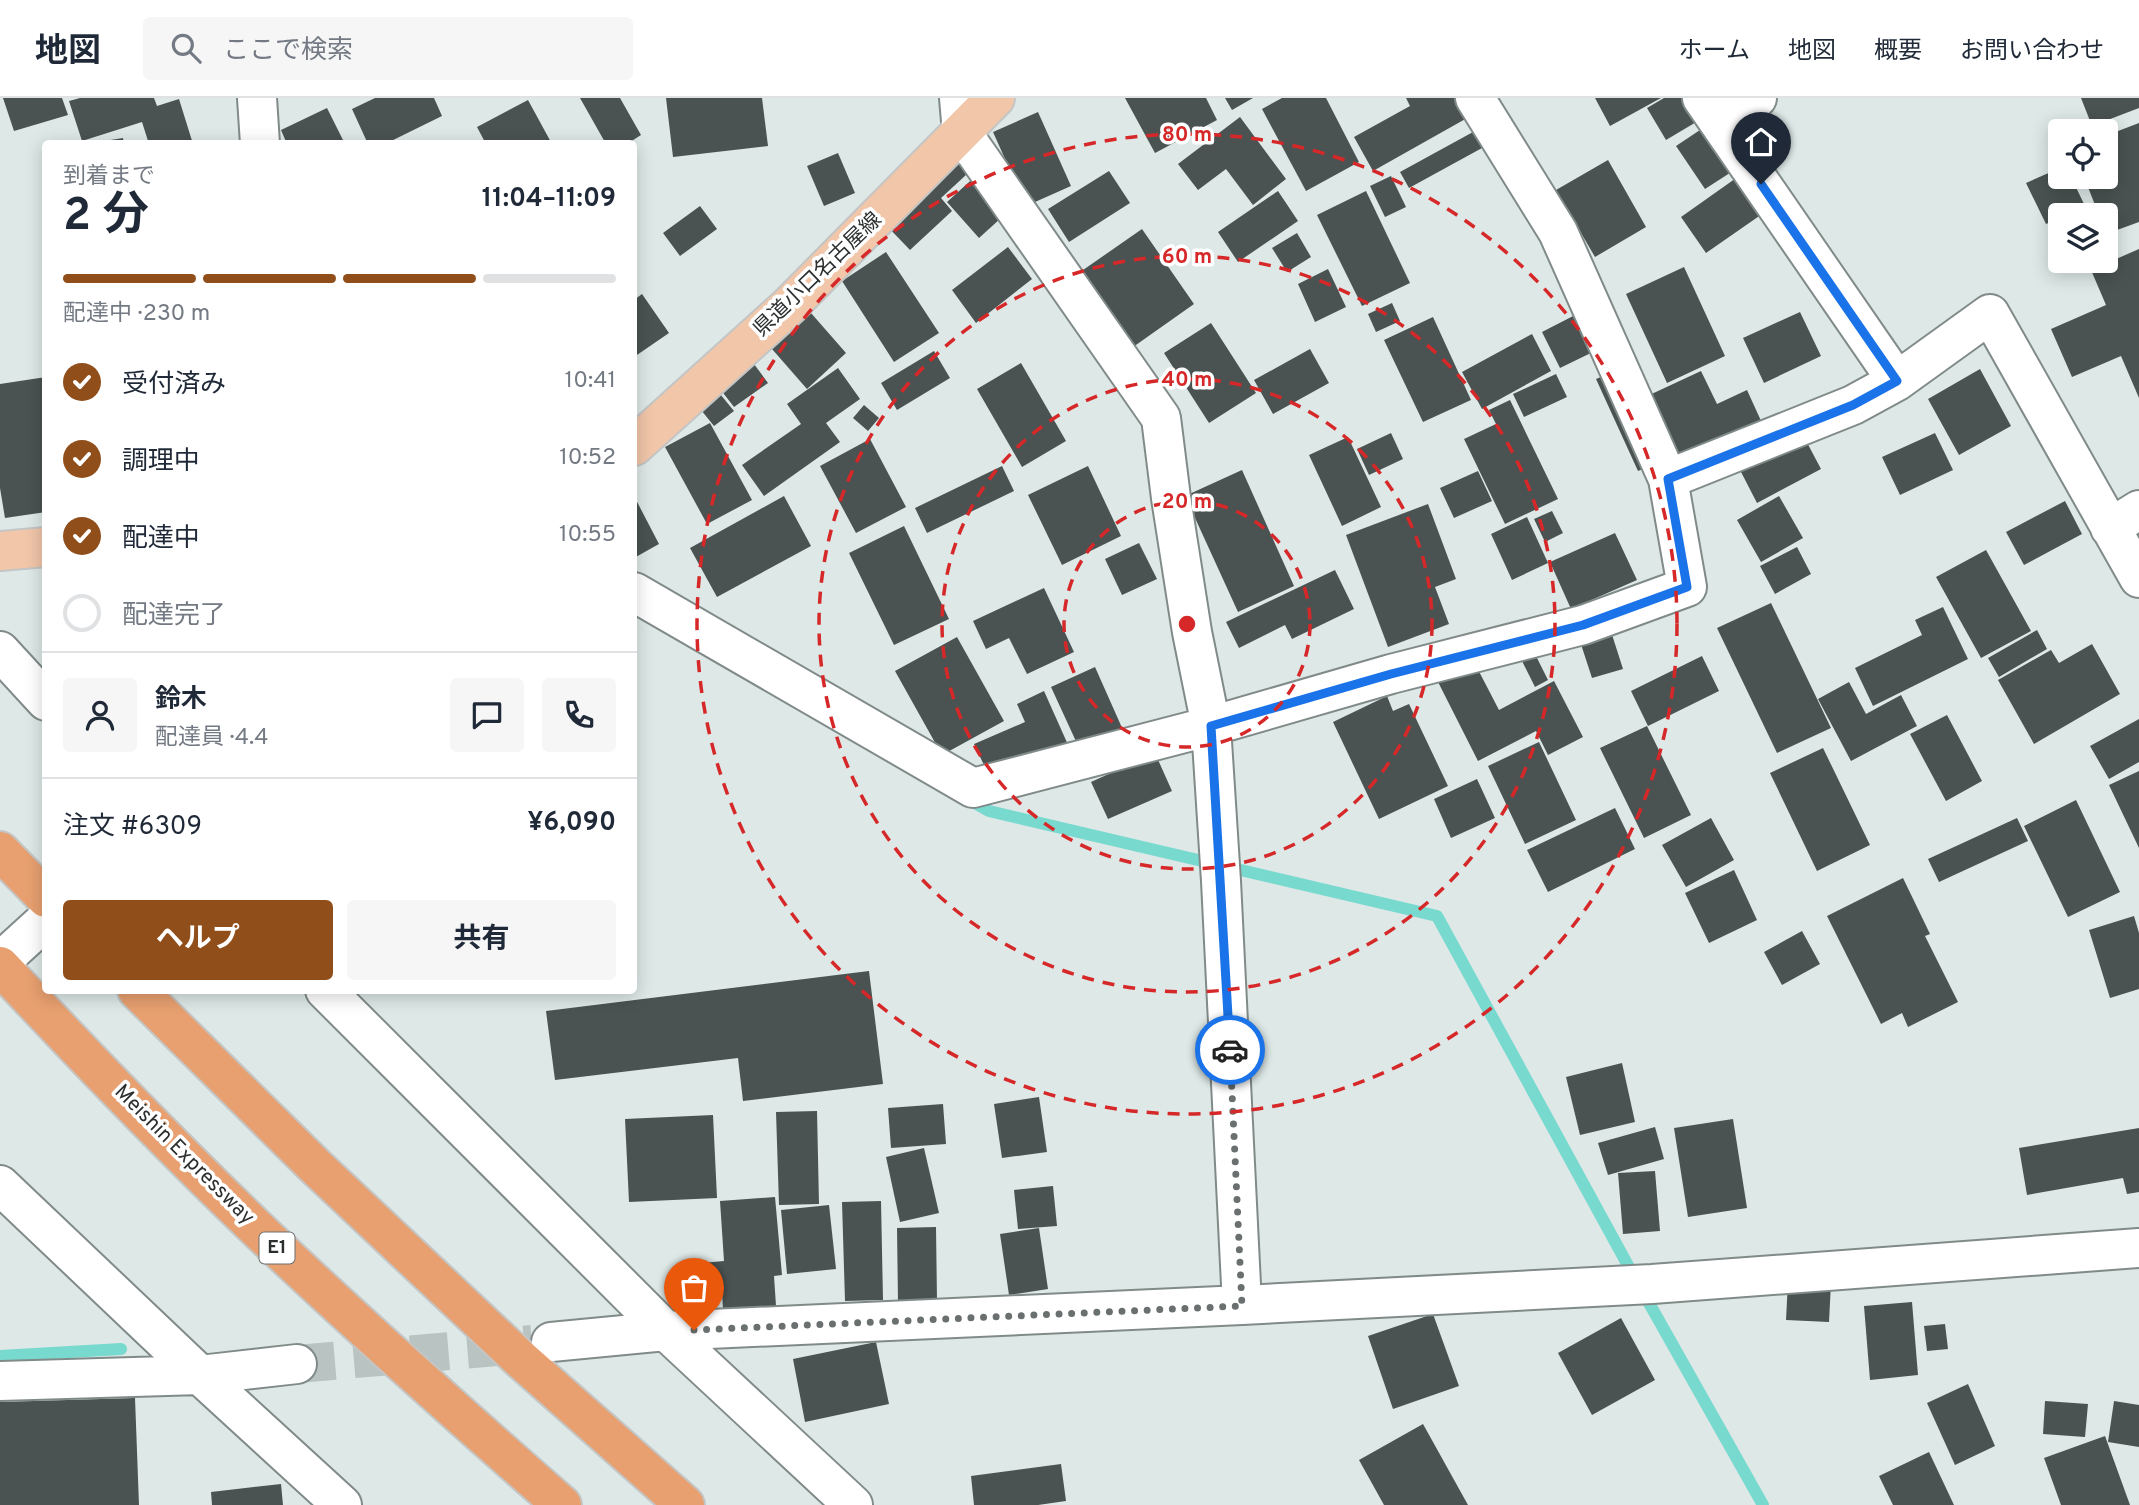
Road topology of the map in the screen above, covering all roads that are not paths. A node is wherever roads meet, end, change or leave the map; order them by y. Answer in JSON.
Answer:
{"nodes":[{"id":1,"x":257,"y":98,"type":"edge"},
{"id":2,"x":995,"y":98,"type":"edge"},
{"id":3,"x":1475,"y":98,"type":"edge"},
{"id":4,"x":1757,"y":98,"type":"edge"},
{"id":5,"x":1709,"y":108,"type":"edge"},
{"id":6,"x":961,"y":115,"type":"edge"},
{"id":7,"x":260,"y":140,"type":"edge"},
{"id":8,"x":1897,"y":381,"type":"junction"},
{"id":9,"x":637,"y":443,"type":"edge"},
{"id":10,"x":1668,"y":479,"type":"junction"},
{"id":11,"x":2125,"y":519,"type":"edge"},
{"id":12,"x":42,"y":547,"type":"edge"},
{"id":13,"x":0,"y":551,"type":"edge"},
{"id":14,"x":2139,"y":578,"type":"edge"},
{"id":15,"x":637,"y":595,"type":"edge"},
{"id":16,"x":0,"y":651,"type":"edge"},
{"id":17,"x":42,"y":697,"type":"edge"},
{"id":18,"x":1211,"y":726,"type":"junction"},
{"id":19,"x":0,"y":851,"type":"edge"},
{"id":20,"x":42,"y":894,"type":"edge"},
{"id":21,"x":42,"y":924,"type":"edge"},
{"id":22,"x":3,"y":967,"type":"edge"},
{"id":23,"x":141,"y":994,"type":"edge"},
{"id":24,"x":329,"y":994,"type":"edge"},
{"id":25,"x":0,"y":1185,"type":"edge"},
{"id":26,"x":2139,"y":1248,"type":"edge"},
{"id":27,"x":1242,"y":1306,"type":"junction"},
{"id":28,"x":666,"y":1331,"type":"junction"},
{"id":29,"x":551,"y":1342,"type":"tunnel mouth"},
{"id":30,"x":297,"y":1364,"type":"tunnel mouth"},
{"id":31,"x":200,"y":1375,"type":"junction"},
{"id":32,"x":0,"y":1381,"type":"edge"},
{"id":33,"x":342,"y":1505,"type":"edge"},
{"id":34,"x":562,"y":1505,"type":"edge"},
{"id":35,"x":685,"y":1505,"type":"edge"},
{"id":36,"x":853,"y":1505,"type":"edge"}],
"edges":[{"from":1,"to":7,"type":"street"},
{"from":2,"to":6,"type":"main road","name":"県道小口名古屋線"},
{"from":3,"to":10,"type":"street"},
{"from":4,"to":5,"type":"street"},
{"from":5,"to":8,"type":"street"},
{"from":6,"to":9,"type":"main road","name":"県道小口名古屋線"},
{"from":6,"to":18,"type":"street"},
{"from":8,"to":10,"type":"street"},
{"from":8,"to":11,"type":"street"},
{"from":10,"to":18,"type":"street"},
{"from":11,"to":14,"type":"street"},
{"from":12,"to":13,"type":"main road"},
{"from":15,"to":18,"type":"street"},
{"from":16,"to":17,"type":"street"},
{"from":18,"to":27,"type":"street"},
{"from":19,"to":20,"type":"highway"},
{"from":21,"to":22,"type":"street"},
{"from":22,"to":34,"type":"highway","name":"Meishin Expressway","number":"E1"},
{"from":23,"to":35,"type":"highway"},
{"from":24,"to":28,"type":"street"},
{"from":25,"to":31,"type":"street"},
{"from":26,"to":27,"type":"street"},
{"from":27,"to":28,"type":"street"},
{"from":28,"to":29,"type":"street"},
{"from":28,"to":36,"type":"street"},
{"from":30,"to":31,"type":"street"},
{"from":31,"to":32,"type":"street"},
{"from":31,"to":33,"type":"street"}]}
